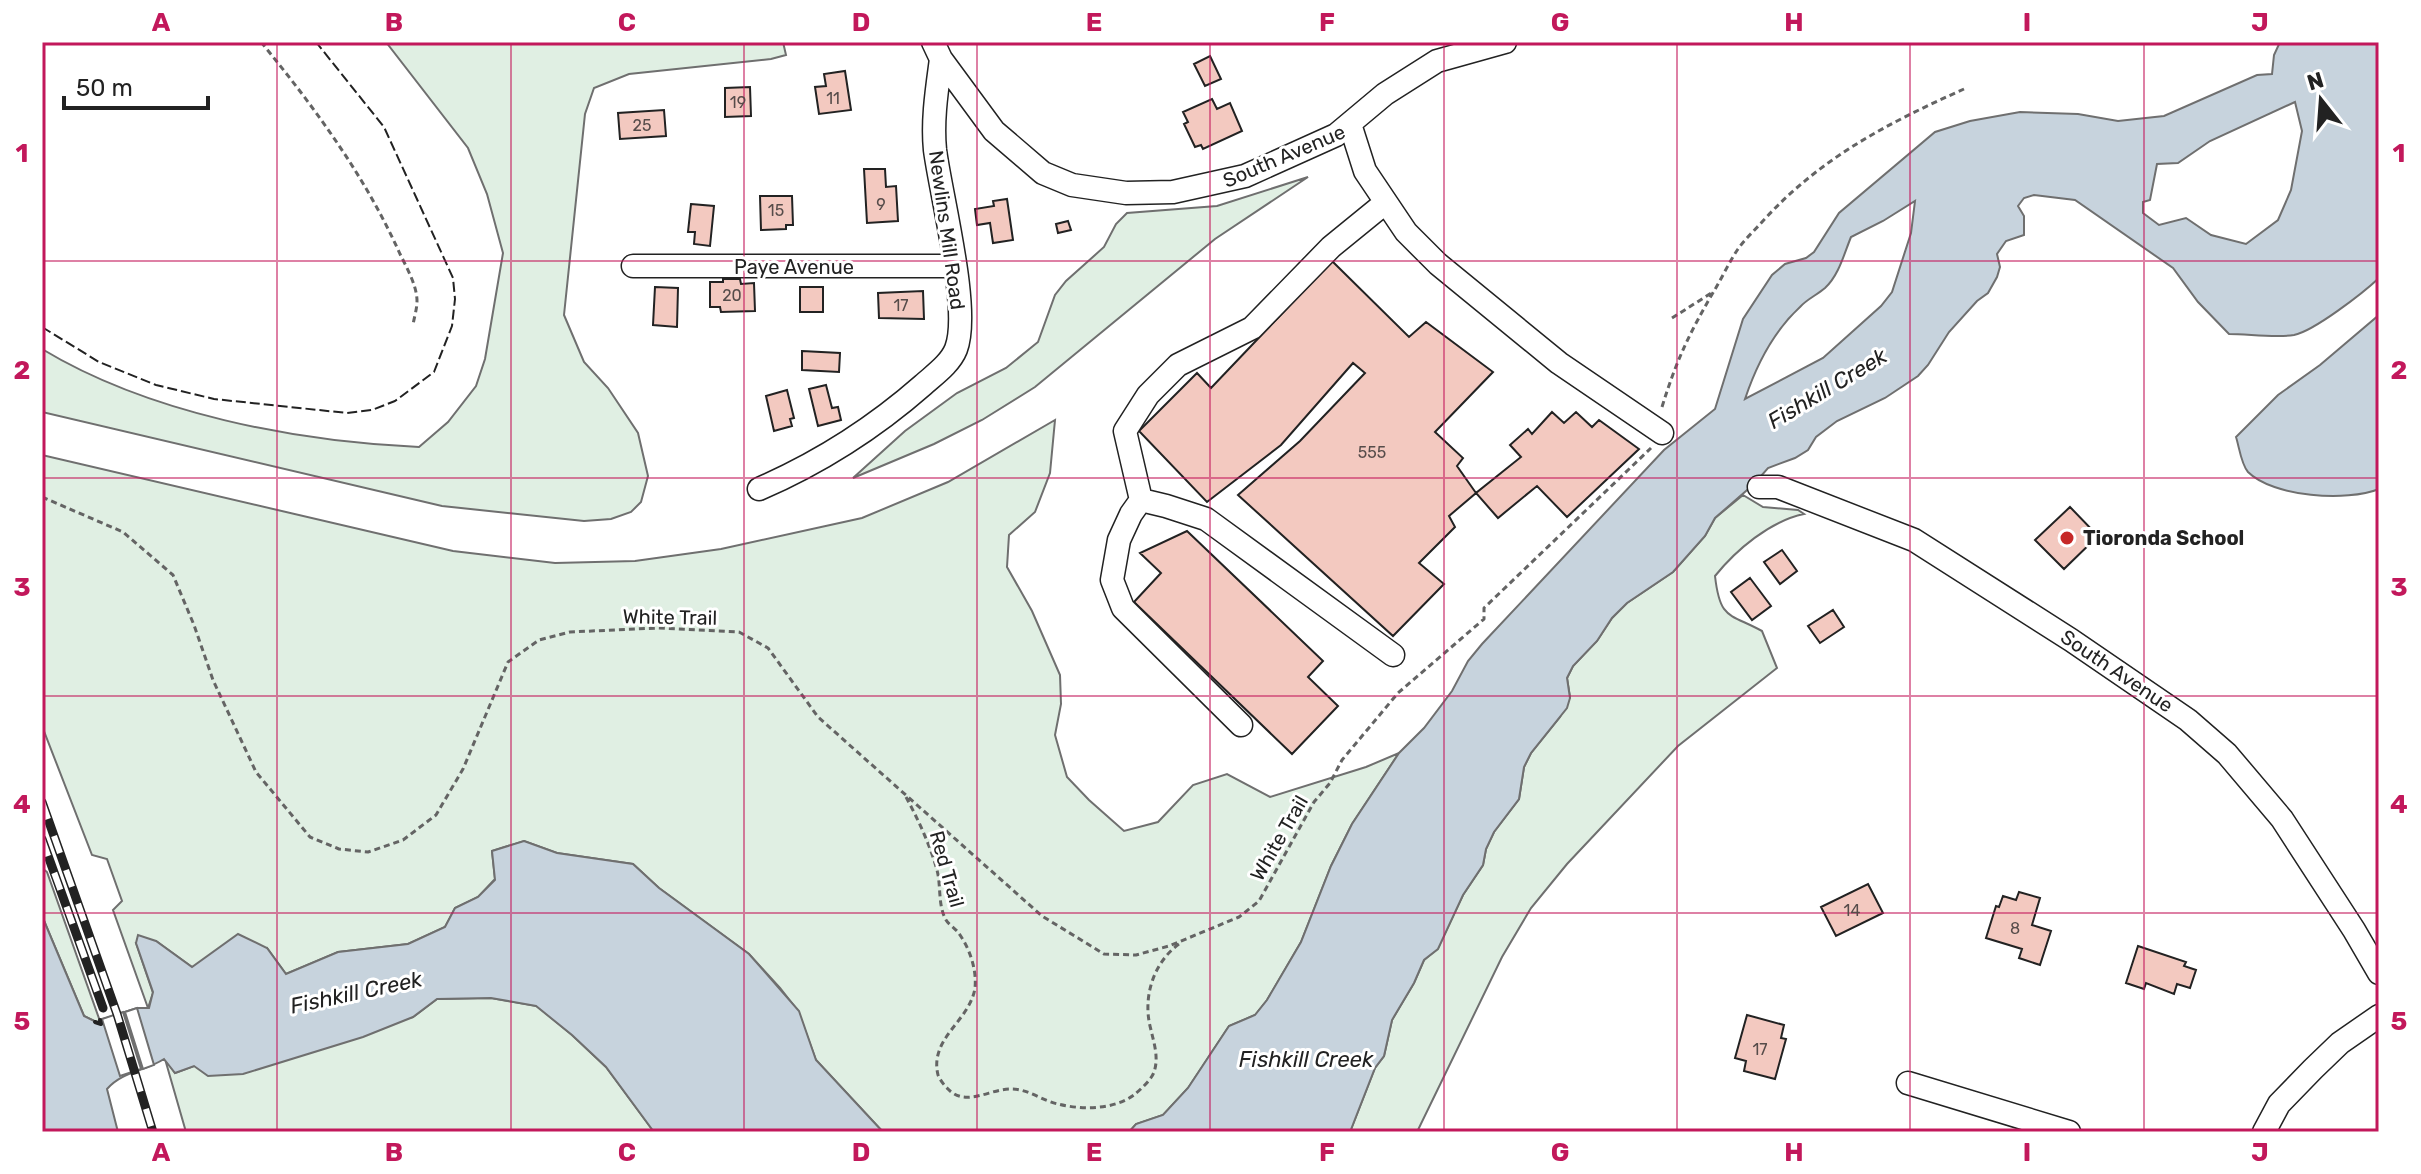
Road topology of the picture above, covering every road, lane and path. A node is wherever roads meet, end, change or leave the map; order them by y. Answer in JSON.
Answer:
{"nodes":[{"id":1,"x":261,"y":42,"type":"edge"},
{"id":2,"x":1505,"y":42,"type":"edge"},
{"id":3,"x":937,"y":51,"type":"edge"},
{"id":4,"x":1964,"y":89,"type":"dead end"},
{"id":5,"x":1350,"y":124,"type":"junction"},
{"id":6,"x":1385,"y":203,"type":"junction"},
{"id":7,"x":633,"y":266,"type":"dead end"},
{"id":8,"x":955,"y":266,"type":"junction"},
{"id":9,"x":1715,"y":291,"type":"junction"},
{"id":10,"x":1672,"y":318,"type":"dead end"},
{"id":11,"x":413,"y":325,"type":"dead end"},
{"id":12,"x":1658,"y":435,"type":"junction"},
{"id":13,"x":1759,"y":487,"type":"dead end"},
{"id":14,"x":759,"y":489,"type":"dead end"},
{"id":15,"x":42,"y":497,"type":"edge"},
{"id":16,"x":1141,"y":500,"type":"junction"},
{"id":17,"x":1393,"y":655,"type":"dead end"},
{"id":18,"x":1241,"y":725,"type":"dead end"},
{"id":19,"x":904,"y":794,"type":"junction"},
{"id":20,"x":1184,"y":940,"type":"junction"},
{"id":21,"x":2379,"y":973,"type":"edge"},
{"id":22,"x":2379,"y":1016,"type":"edge"},
{"id":23,"x":1908,"y":1083,"type":"dead end"},
{"id":24,"x":2069,"y":1132,"type":"edge"},
{"id":25,"x":2264,"y":1132,"type":"edge"}],
"edges":[{"from":1,"to":11,"type":"path"},
{"from":2,"to":5,"type":"street"},
{"from":3,"to":5,"type":"street","name":"South Avenue"},
{"from":3,"to":8,"type":"street","name":"Newlins Mill Road"},
{"from":4,"to":9,"type":"path"},
{"from":5,"to":6,"type":"street","name":"South Avenue"},
{"from":6,"to":12,"type":"street","name":"South Avenue"},
{"from":6,"to":16,"type":"street"},
{"from":7,"to":8,"type":"street","name":"Paye Avenue"},
{"from":8,"to":14,"type":"street","name":"Newlins Mill Road"},
{"from":9,"to":10,"type":"path"},
{"from":9,"to":12,"type":"path"},
{"from":12,"to":20,"type":"path","name":"White Trail"},
{"from":13,"to":21,"type":"street","name":"South Avenue"},
{"from":15,"to":19,"type":"path","name":"White Trail"},
{"from":16,"to":17,"type":"street"},
{"from":16,"to":18,"type":"street"},
{"from":19,"to":20,"type":"path","name":"White Trail"},
{"from":19,"to":20,"type":"path","name":"Red Trail"},
{"from":22,"to":25,"type":"street"},
{"from":23,"to":24,"type":"street"}]}
